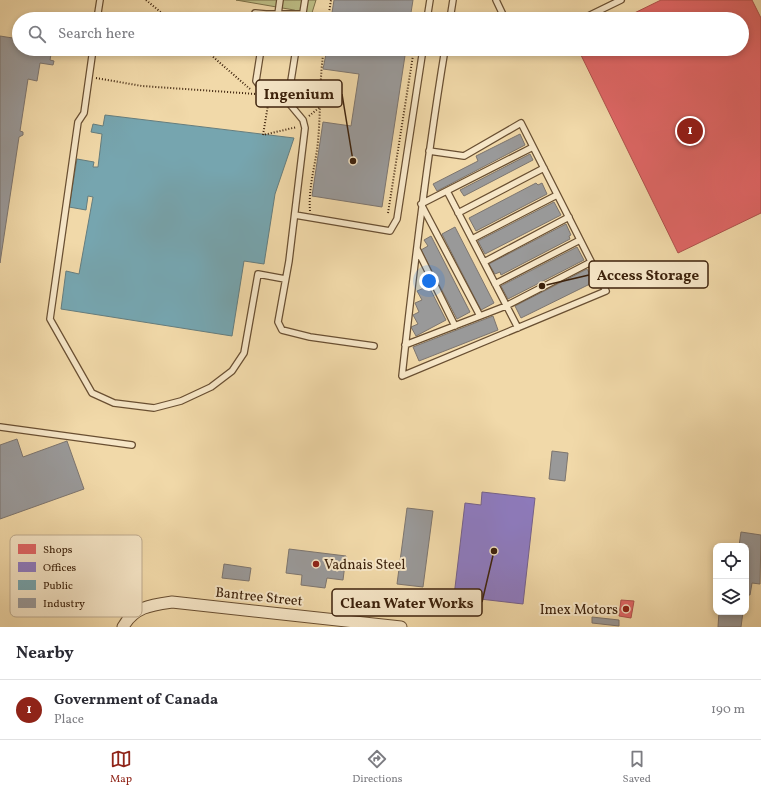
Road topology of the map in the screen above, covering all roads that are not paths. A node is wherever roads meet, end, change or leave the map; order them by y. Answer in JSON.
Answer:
{"nodes":[{"id":1,"x":100,"y":0,"type":"edge"},
{"id":2,"x":280,"y":0,"type":"edge"},
{"id":3,"x":305,"y":0,"type":"edge"},
{"id":4,"x":430,"y":0,"type":"edge"},
{"id":5,"x":453,"y":0,"type":"edge"},
{"id":6,"x":496,"y":0,"type":"edge"},
{"id":7,"x":621,"y":0,"type":"edge"},
{"id":8,"x":98,"y":12,"type":"edge"},
{"id":9,"x":278,"y":12,"type":"edge"},
{"id":10,"x":303,"y":12,"type":"edge"},
{"id":11,"x":428,"y":12,"type":"edge"},
{"id":12,"x":451,"y":12,"type":"edge"},
{"id":13,"x":502,"y":12,"type":"edge"},
{"id":14,"x":596,"y":12,"type":"edge"},
{"id":15,"x":92,"y":56,"type":"edge"},
{"id":16,"x":260,"y":56,"type":"edge"},
{"id":17,"x":295,"y":56,"type":"edge"},
{"id":18,"x":422,"y":56,"type":"edge"},
{"id":19,"x":444,"y":56,"type":"edge"},
{"id":20,"x":283,"y":96,"type":"junction"},
{"id":21,"x":533,"y":147,"type":"junction"},
{"id":22,"x":429,"y":151,"type":"junction"},
{"id":23,"x":544,"y":168,"type":"junction"},
{"id":24,"x":447,"y":191,"type":"junction"},
{"id":25,"x":557,"y":195,"type":"junction"},
{"id":26,"x":421,"y":204,"type":"junction"},
{"id":27,"x":458,"y":213,"type":"junction"},
{"id":28,"x":295,"y":215,"type":"junction"},
{"id":29,"x":569,"y":217,"type":"junction"},
{"id":30,"x":472,"y":239,"type":"junction"},
{"id":31,"x":580,"y":240,"type":"junction"},
{"id":32,"x":416,"y":248,"type":"junction"},
{"id":33,"x":484,"y":262,"type":"junction"},
{"id":34,"x":591,"y":262,"type":"junction"},
{"id":35,"x":285,"y":279,"type":"junction"},
{"id":36,"x":495,"y":284,"type":"junction"},
{"id":37,"x":506,"y":306,"type":"junction"},
{"id":38,"x":480,"y":316,"type":"junction"},
{"id":39,"x":455,"y":326,"type":"junction"},
{"id":40,"x":518,"y":328,"type":"junction"},
{"id":41,"x":374,"y":346,"type":"dead end"},
{"id":42,"x":405,"y":346,"type":"junction"},
{"id":43,"x":0,"y":427,"type":"edge"},
{"id":44,"x":132,"y":445,"type":"dead end"},
{"id":45,"x":142,"y":609,"type":"edge"},
{"id":46,"x":130,"y":617,"type":"edge"},
{"id":47,"x":123,"y":627,"type":"edge"},
{"id":48,"x":401,"y":627,"type":"edge"}],
"edges":[{"from":1,"to":8,"type":"lane"},
{"from":2,"to":9,"type":"lane"},
{"from":3,"to":10,"type":"lane"},
{"from":4,"to":11,"type":"lane"},
{"from":5,"to":12,"type":"lane"},
{"from":6,"to":13,"type":"lane"},
{"from":7,"to":14,"type":"lane"},
{"from":15,"to":35,"type":"lane"},
{"from":16,"to":20,"type":"lane"},
{"from":17,"to":20,"type":"lane"},
{"from":18,"to":28,"type":"lane"},
{"from":19,"to":22,"type":"lane"},
{"from":20,"to":28,"type":"lane"},
{"from":21,"to":22,"type":"lane"},
{"from":21,"to":23,"type":"lane"},
{"from":21,"to":24,"type":"lane"},
{"from":22,"to":26,"type":"lane"},
{"from":23,"to":25,"type":"lane"},
{"from":23,"to":27,"type":"lane"},
{"from":24,"to":26,"type":"lane"},
{"from":24,"to":27,"type":"lane"},
{"from":25,"to":29,"type":"lane"},
{"from":25,"to":30,"type":"lane"},
{"from":26,"to":32,"type":"lane"},
{"from":26,"to":38,"type":"lane"},
{"from":27,"to":30,"type":"lane"},
{"from":28,"to":35,"type":"lane"},
{"from":29,"to":31,"type":"lane"},
{"from":29,"to":33,"type":"lane"},
{"from":30,"to":33,"type":"lane"},
{"from":31,"to":34,"type":"lane"},
{"from":31,"to":36,"type":"lane"},
{"from":32,"to":39,"type":"lane"},
{"from":32,"to":42,"type":"lane"},
{"from":33,"to":36,"type":"lane"},
{"from":34,"to":37,"type":"lane"},
{"from":34,"to":40,"type":"lane"},
{"from":35,"to":41,"type":"lane"},
{"from":36,"to":37,"type":"lane"},
{"from":37,"to":38,"type":"lane"},
{"from":37,"to":40,"type":"lane"},
{"from":38,"to":39,"type":"lane"},
{"from":39,"to":42,"type":"lane"},
{"from":40,"to":42,"type":"lane"},
{"from":43,"to":44,"type":"lane"},
{"from":45,"to":48,"type":"street","name":"Bantree Street"},
{"from":46,"to":47,"type":"street","name":"Bantree Street"}]}
